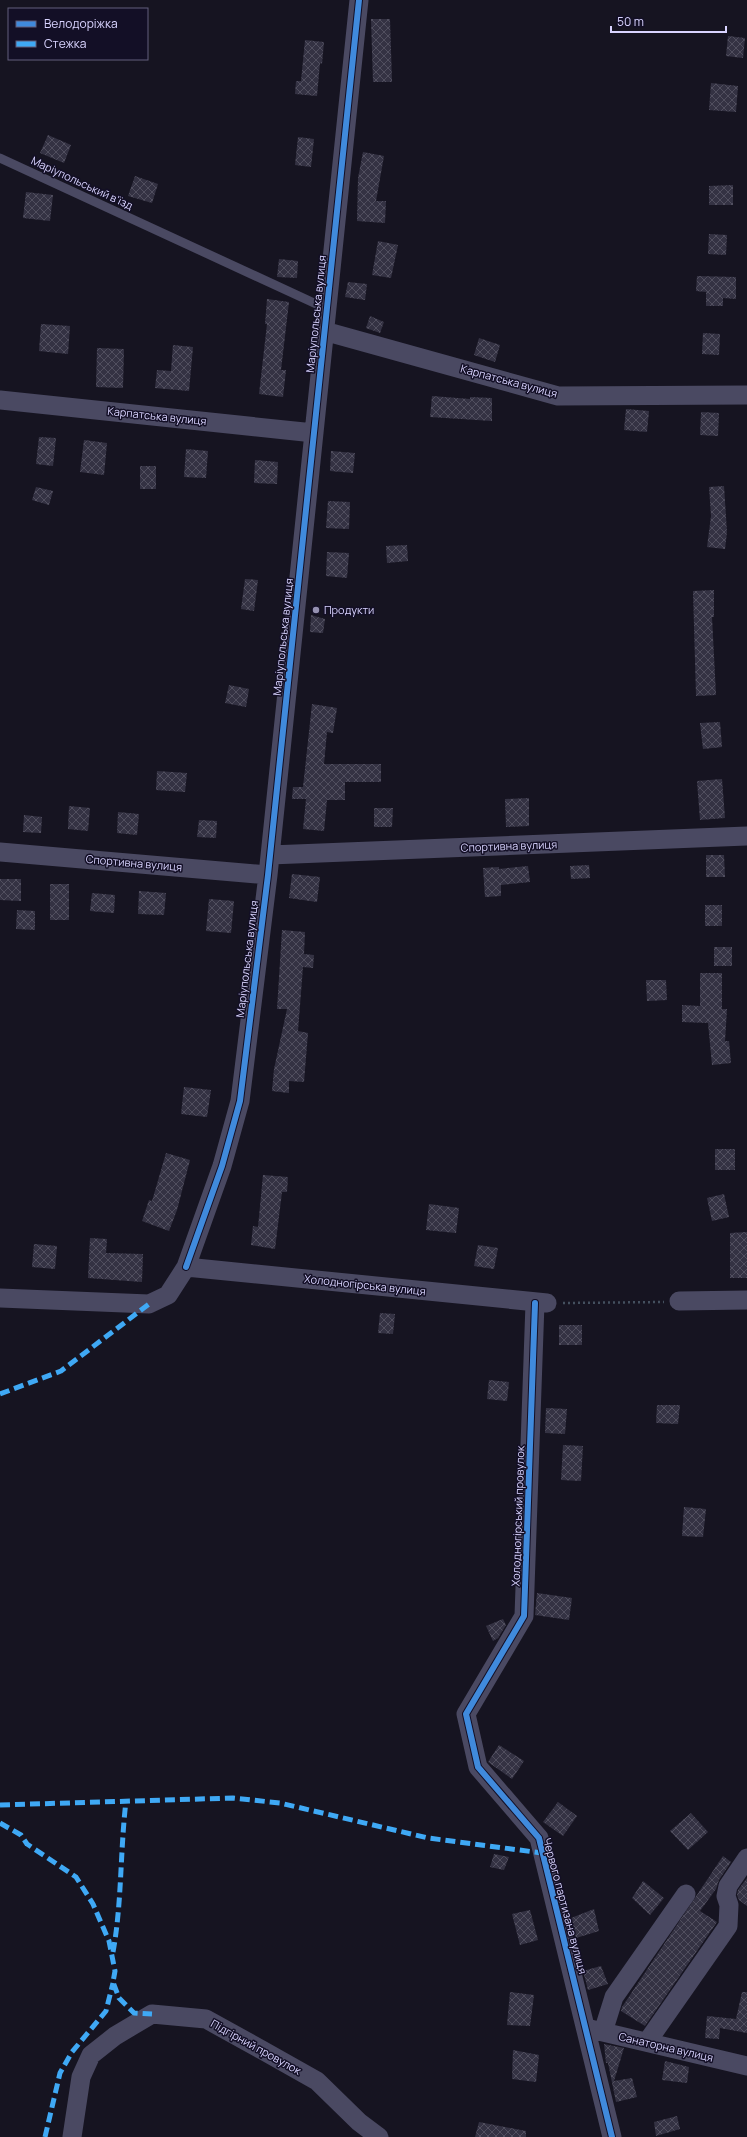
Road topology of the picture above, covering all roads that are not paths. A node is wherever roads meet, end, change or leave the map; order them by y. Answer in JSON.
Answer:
{"nodes":[{"id":1,"x":359,"y":0,"type":"edge"},
{"id":2,"x":0,"y":158,"type":"edge"},
{"id":3,"x":327,"y":309,"type":"junction"},
{"id":4,"x":324,"y":331,"type":"junction"},
{"id":5,"x":747,"y":395,"type":"edge"},
{"id":6,"x":0,"y":400,"type":"edge"},
{"id":7,"x":314,"y":432,"type":"junction"},
{"id":8,"x":747,"y":836,"type":"edge"},
{"id":9,"x":0,"y":852,"type":"edge"},
{"id":10,"x":270,"y":855,"type":"junction"},
{"id":11,"x":268,"y":875,"type":"junction"},
{"id":12,"x":186,"y":1267,"type":"junction"},
{"id":13,"x":0,"y":1298,"type":"edge"},
{"id":14,"x":747,"y":1300,"type":"edge"},
{"id":15,"x":679,"y":1301,"type":"road end"},
{"id":16,"x":541,"y":1303,"type":"joint"},
{"id":17,"x":466,"y":1714,"type":"joint"},
{"id":18,"x":747,"y":1858,"type":"edge"},
{"id":19,"x":686,"y":1894,"type":"dead end"},
{"id":20,"x":595,"y":2030,"type":"junction"},
{"id":21,"x":647,"y":2042,"type":"junction"},
{"id":22,"x":747,"y":2066,"type":"edge"},
{"id":23,"x":72,"y":2137,"type":"edge"},
{"id":24,"x":379,"y":2137,"type":"edge"},
{"id":25,"x":612,"y":2137,"type":"edge"}],
"edges":[{"from":1,"to":3,"type":"street","name":"Маріупольська вулиця"},
{"from":2,"to":3,"type":"lane","name":"Маріупольський в'їзд"},
{"from":3,"to":4,"type":"street","name":"Маріупольська вулиця"},
{"from":4,"to":5,"type":"street","name":"Карпатська вулиця"},
{"from":4,"to":7,"type":"street","name":"Маріупольська вулиця"},
{"from":6,"to":7,"type":"street","name":"Карпатська вулиця"},
{"from":7,"to":10,"type":"street","name":"Маріупольська вулиця"},
{"from":8,"to":10,"type":"street","name":"Спортивна вулиця"},
{"from":9,"to":11,"type":"street","name":"Спортивна вулиця"},
{"from":10,"to":11,"type":"street","name":"Маріупольська вулиця"},
{"from":11,"to":12,"type":"street","name":"Маріупольська вулиця"},
{"from":12,"to":13,"type":"street"},
{"from":12,"to":16,"type":"street","name":"Холодногірська вулиця"},
{"from":14,"to":15,"type":"street"},
{"from":16,"to":17,"type":"street","name":"Холодногірський провулок"},
{"from":17,"to":20,"type":"street","name":"Червого партизана вулиця"},
{"from":18,"to":21,"type":"street"},
{"from":19,"to":20,"type":"street"},
{"from":20,"to":21,"type":"street","name":"Санаторна вулиця"},
{"from":20,"to":25,"type":"street","name":"Червого партизана вулиця"},
{"from":21,"to":22,"type":"street","name":"Санаторна вулиця"},
{"from":23,"to":24,"type":"street","name":"Підгірний провулок"}]}
